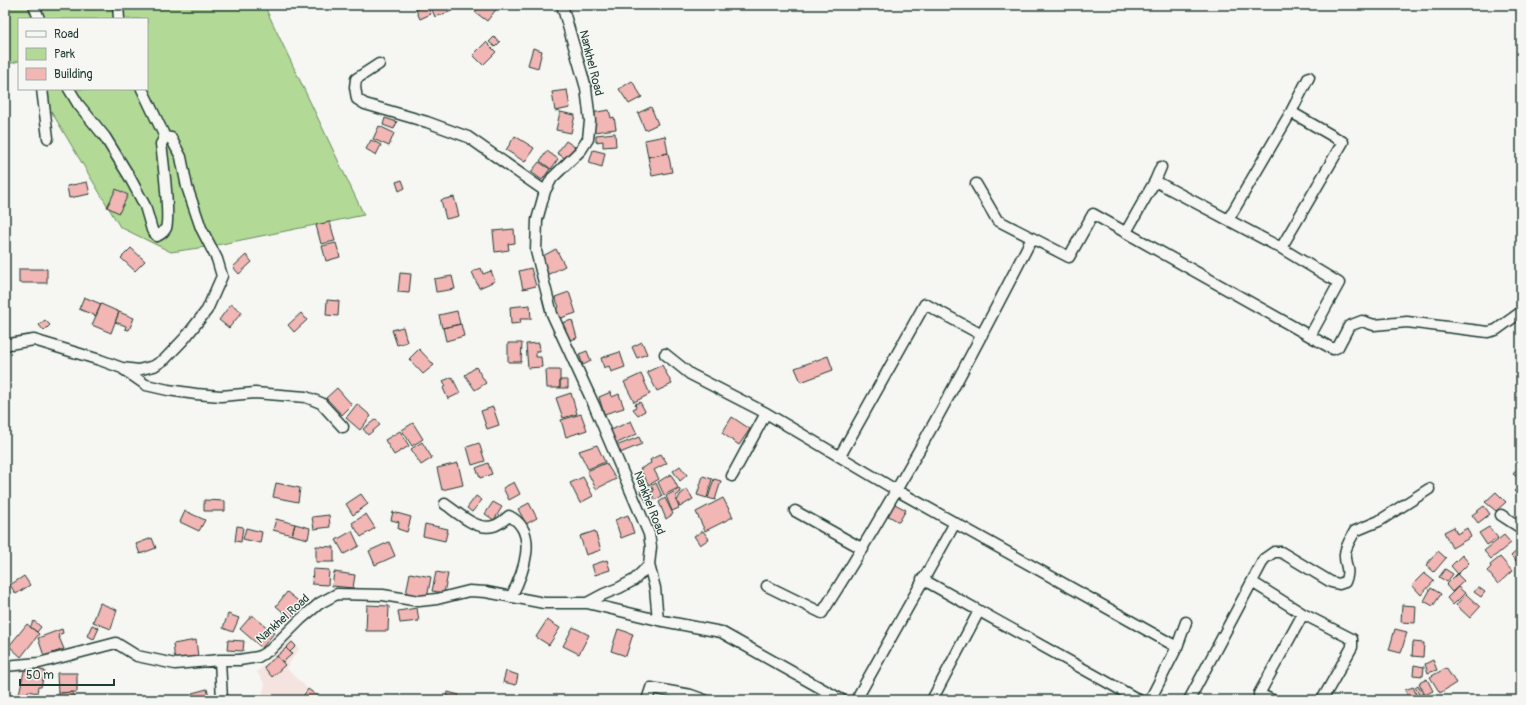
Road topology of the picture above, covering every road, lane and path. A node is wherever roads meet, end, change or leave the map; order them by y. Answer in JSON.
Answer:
{"nodes":[{"id":1,"x":34,"y":5,"type":"edge"},
{"id":2,"x":118,"y":5,"type":"edge"},
{"id":3,"x":562,"y":5,"type":"edge"},
{"id":4,"x":39,"y":18,"type":"edge"},
{"id":5,"x":118,"y":18,"type":"edge"},
{"id":6,"x":379,"y":64,"type":"dead end"},
{"id":7,"x":1309,"y":77,"type":"dead end"},
{"id":8,"x":42,"y":90,"type":"edge"},
{"id":9,"x":70,"y":90,"type":"edge"},
{"id":10,"x":142,"y":90,"type":"edge"},
{"id":11,"x":1291,"y":112,"type":"junction"},
{"id":12,"x":165,"y":137,"type":"junction"},
{"id":13,"x":48,"y":138,"type":"dead end"},
{"id":14,"x":1161,"y":167,"type":"dead end"},
{"id":15,"x":1155,"y":181,"type":"junction"},
{"id":16,"x":976,"y":184,"type":"dead end"},
{"id":17,"x":544,"y":192,"type":"junction"},
{"id":18,"x":1228,"y":220,"type":"junction"},
{"id":19,"x":1126,"y":232,"type":"junction"},
{"id":20,"x":1032,"y":238,"type":"junction"},
{"id":21,"x":1281,"y":248,"type":"junction"},
{"id":22,"x":1521,"y":312,"type":"edge"},
{"id":23,"x":982,"y":335,"type":"junction"},
{"id":24,"x":1310,"y":336,"type":"junction"},
{"id":25,"x":5,"y":346,"type":"edge"},
{"id":26,"x":665,"y":354,"type":"dead end"},
{"id":27,"x":122,"y":368,"type":"junction"},
{"id":28,"x":766,"y":413,"type":"junction"},
{"id":29,"x":343,"y":427,"type":"dead end"},
{"id":30,"x":840,"y":456,"type":"junction"},
{"id":31,"x":732,"y":476,"type":"dead end"},
{"id":32,"x":1429,"y":489,"type":"dead end"},
{"id":33,"x":896,"y":490,"type":"junction"},
{"id":34,"x":445,"y":504,"type":"dead end"},
{"id":35,"x":795,"y":511,"type":"dead end"},
{"id":36,"x":1501,"y":515,"type":"dead end"},
{"id":37,"x":955,"y":523,"type":"junction"},
{"id":38,"x":1521,"y":528,"type":"edge"},
{"id":39,"x":863,"y":549,"type":"junction"},
{"id":40,"x":649,"y":565,"type":"junction"},
{"id":41,"x":922,"y":579,"type":"junction"},
{"id":42,"x":1252,"y":582,"type":"junction"},
{"id":43,"x":767,"y":586,"type":"dead end"},
{"id":44,"x":511,"y":597,"type":"junction"},
{"id":45,"x":587,"y":603,"type":"junction"},
{"id":46,"x":979,"y":611,"type":"junction"},
{"id":47,"x":1303,"y":614,"type":"junction"},
{"id":48,"x":658,"y":620,"type":"junction"},
{"id":49,"x":1186,"y":622,"type":"dead end"},
{"id":50,"x":1177,"y":647,"type":"junction"},
{"id":51,"x":220,"y":660,"type":"junction"},
{"id":52,"x":5,"y":666,"type":"edge"},
{"id":53,"x":222,"y":700,"type":"edge"},
{"id":54,"x":647,"y":700,"type":"edge"},
{"id":55,"x":705,"y":700,"type":"edge"},
{"id":56,"x":842,"y":700,"type":"edge"},
{"id":57,"x":856,"y":700,"type":"edge"},
{"id":58,"x":932,"y":700,"type":"edge"},
{"id":59,"x":1139,"y":700,"type":"edge"},
{"id":60,"x":1150,"y":700,"type":"edge"},
{"id":61,"x":1189,"y":700,"type":"edge"},
{"id":62,"x":1272,"y":700,"type":"edge"},
{"id":63,"x":1322,"y":700,"type":"edge"}],
"edges":[{"from":1,"to":4,"type":"street"},
{"from":2,"to":5,"type":"street"},
{"from":3,"to":17,"type":"street","name":"Nankhel Road"},
{"from":6,"to":17,"type":"street"},
{"from":7,"to":11,"type":"street"},
{"from":8,"to":13,"type":"street"},
{"from":9,"to":12,"type":"street"},
{"from":10,"to":12,"type":"street"},
{"from":11,"to":18,"type":"street"},
{"from":11,"to":21,"type":"street"},
{"from":12,"to":27,"type":"street"},
{"from":14,"to":15,"type":"street"},
{"from":15,"to":18,"type":"street"},
{"from":15,"to":19,"type":"street"},
{"from":16,"to":20,"type":"street"},
{"from":17,"to":40,"type":"street","name":"Nankhel Road"},
{"from":18,"to":21,"type":"street"},
{"from":19,"to":20,"type":"street"},
{"from":19,"to":24,"type":"street"},
{"from":20,"to":23,"type":"street"},
{"from":21,"to":24,"type":"street"},
{"from":22,"to":24,"type":"street"},
{"from":23,"to":30,"type":"street"},
{"from":23,"to":33,"type":"street"},
{"from":25,"to":27,"type":"street"},
{"from":26,"to":28,"type":"street"},
{"from":27,"to":29,"type":"street"},
{"from":28,"to":30,"type":"street"},
{"from":28,"to":31,"type":"street"},
{"from":30,"to":33,"type":"street"},
{"from":32,"to":42,"type":"street"},
{"from":33,"to":37,"type":"street"},
{"from":33,"to":39,"type":"street"},
{"from":34,"to":44,"type":"street"},
{"from":35,"to":39,"type":"street"},
{"from":36,"to":38,"type":"street"},
{"from":37,"to":41,"type":"street"},
{"from":37,"to":50,"type":"street"},
{"from":39,"to":43,"type":"street"},
{"from":40,"to":45,"type":"street","name":"Nankhel Road"},
{"from":40,"to":48,"type":"street"},
{"from":41,"to":46,"type":"street"},
{"from":41,"to":57,"type":"street"},
{"from":42,"to":47,"type":"street"},
{"from":42,"to":61,"type":"street"},
{"from":44,"to":45,"type":"street","name":"Nankhel Road"},
{"from":44,"to":51,"type":"street","name":"Nankhel Road"},
{"from":45,"to":48,"type":"street"},
{"from":46,"to":58,"type":"street"},
{"from":46,"to":59,"type":"street"},
{"from":47,"to":62,"type":"street"},
{"from":47,"to":63,"type":"street"},
{"from":48,"to":56,"type":"street"},
{"from":49,"to":50,"type":"street"},
{"from":50,"to":60,"type":"street"},
{"from":51,"to":52,"type":"street","name":"Nankhel Road"},
{"from":51,"to":53,"type":"street"},
{"from":54,"to":55,"type":"street"}]}
